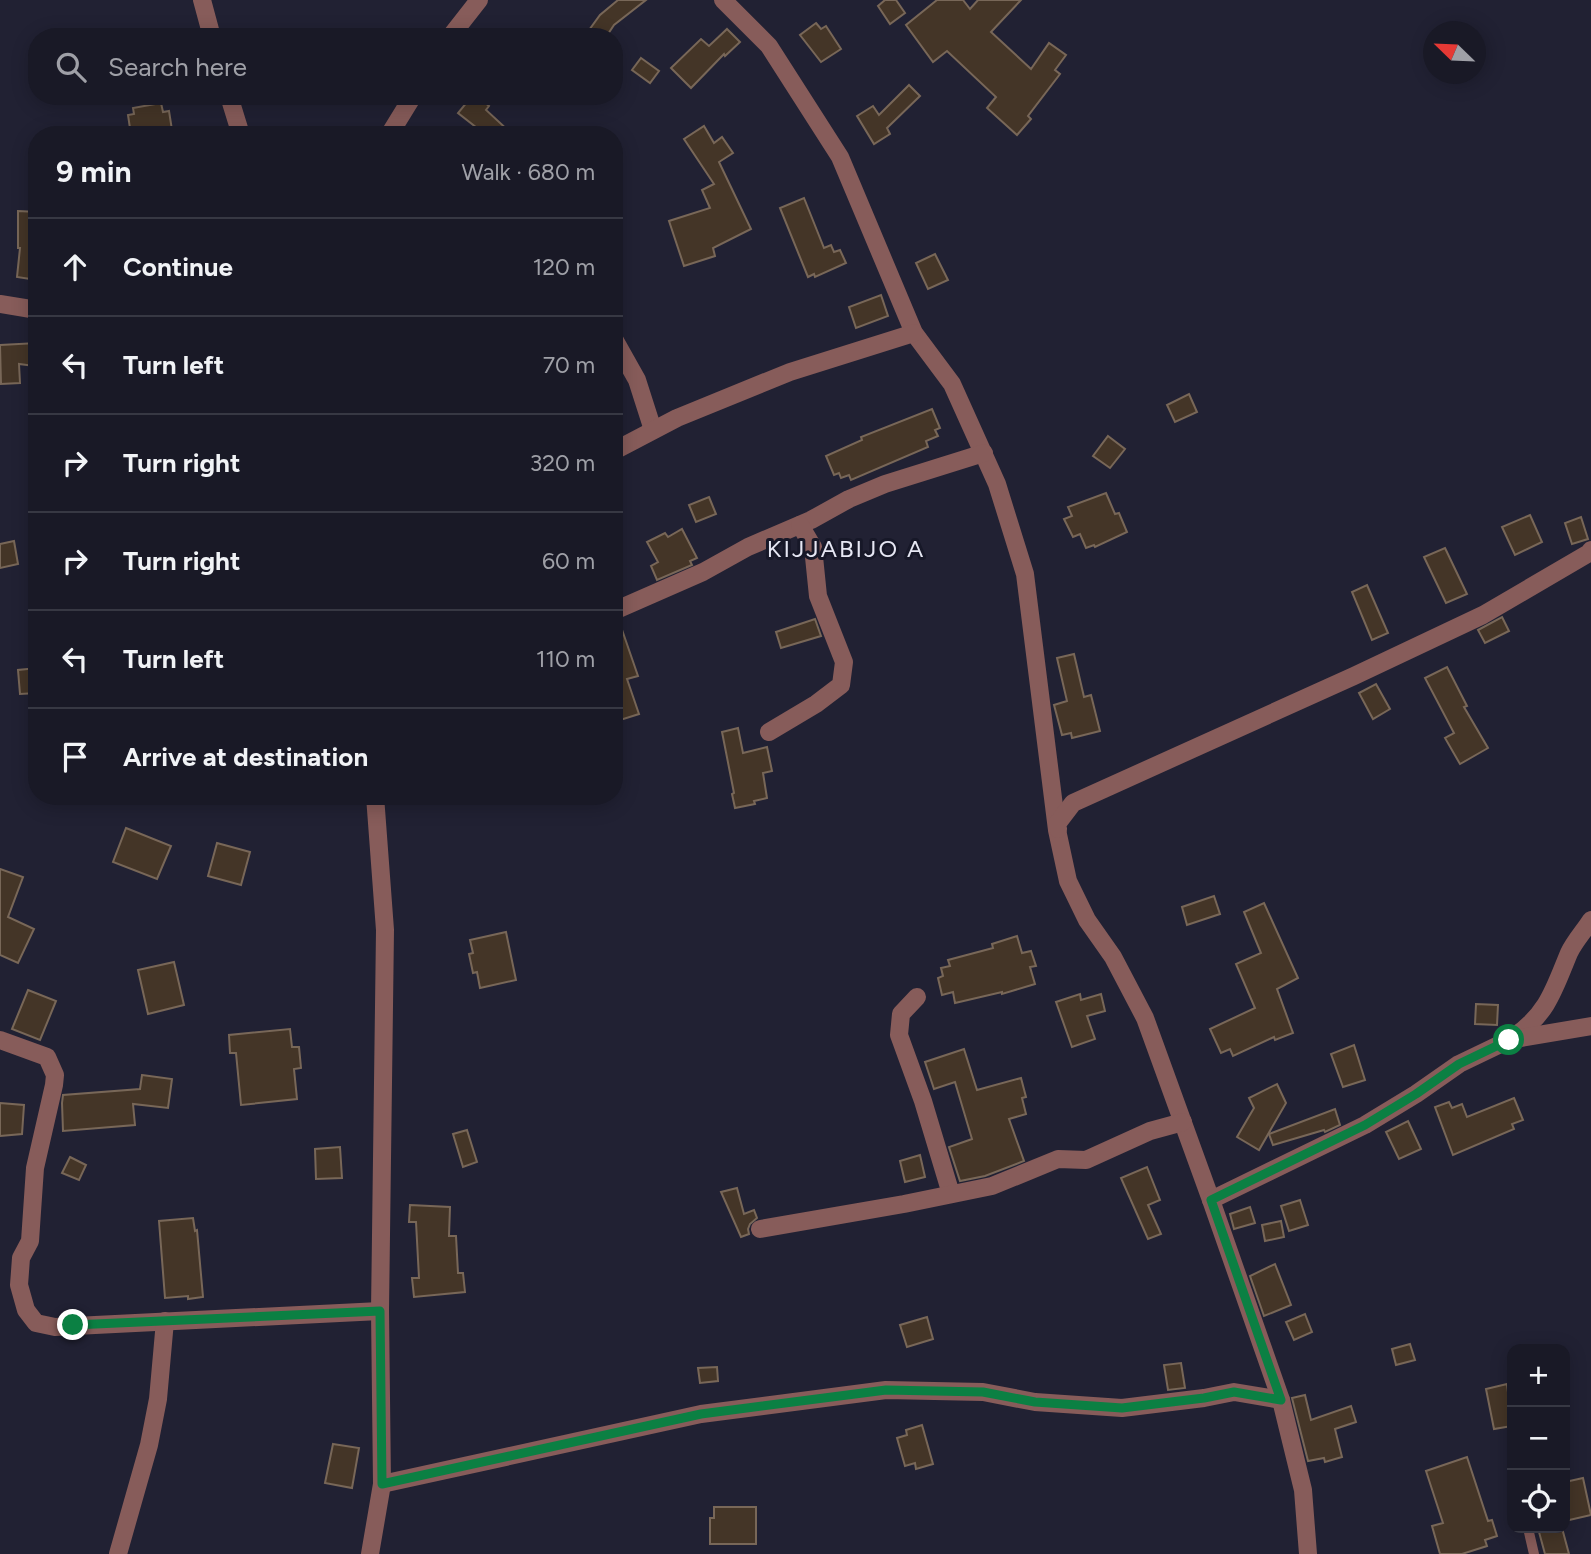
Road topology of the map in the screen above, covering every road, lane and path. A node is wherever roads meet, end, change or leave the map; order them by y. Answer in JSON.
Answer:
{"nodes":[{"id":1,"x":202,"y":0,"type":"edge"},
{"id":2,"x":479,"y":0,"type":"edge"},
{"id":3,"x":723,"y":0,"type":"edge"},
{"id":4,"x":210,"y":28,"type":"edge"},
{"id":5,"x":457,"y":28,"type":"edge"},
{"id":6,"x":232,"y":105,"type":"edge"},
{"id":7,"x":407,"y":105,"type":"edge"},
{"id":8,"x":238,"y":126,"type":"edge"},
{"id":9,"x":394,"y":126,"type":"edge"},
{"id":10,"x":0,"y":304,"type":"edge"},
{"id":11,"x":28,"y":309,"type":"edge"},
{"id":12,"x":914,"y":333,"type":"junction"},
{"id":13,"x":623,"y":355,"type":"edge"},
{"id":14,"x":653,"y":430,"type":"junction"},
{"id":15,"x":623,"y":446,"type":"edge"},
{"id":16,"x":984,"y":453,"type":"junction"},
{"id":17,"x":800,"y":525,"type":"junction"},
{"id":18,"x":1591,"y":550,"type":"edge"},
{"id":19,"x":623,"y":607,"type":"edge"},
{"id":20,"x":769,"y":732,"type":"dead end"},
{"id":21,"x":376,"y":805,"type":"edge"},
{"id":22,"x":1068,"y":881,"type":"junction"},
{"id":23,"x":1591,"y":920,"type":"edge"},
{"id":24,"x":917,"y":997,"type":"dead end"},
{"id":25,"x":1591,"y":1026,"type":"edge"},
{"id":26,"x":0,"y":1040,"type":"edge"},
{"id":27,"x":1509,"y":1040,"type":"junction"},
{"id":28,"x":1183,"y":1122,"type":"junction"},
{"id":29,"x":951,"y":1194,"type":"junction"},
{"id":30,"x":1211,"y":1200,"type":"junction"},
{"id":31,"x":760,"y":1229,"type":"dead end"},
{"id":32,"x":380,"y":1311,"type":"junction"},
{"id":33,"x":164,"y":1321,"type":"junction"},
{"id":34,"x":1281,"y":1400,"type":"junction"},
{"id":35,"x":382,"y":1484,"type":"junction"},
{"id":36,"x":1529,"y":1533,"type":"edge"},
{"id":37,"x":118,"y":1554,"type":"edge"},
{"id":38,"x":370,"y":1554,"type":"edge"},
{"id":39,"x":1308,"y":1554,"type":"edge"},
{"id":40,"x":1534,"y":1554,"type":"edge"}],
"edges":[{"from":1,"to":4,"type":"street"},
{"from":2,"to":5,"type":"street"},
{"from":3,"to":12,"type":"street"},
{"from":6,"to":8,"type":"street"},
{"from":7,"to":9,"type":"street"},
{"from":10,"to":11,"type":"street"},
{"from":12,"to":14,"type":"street"},
{"from":12,"to":16,"type":"street"},
{"from":13,"to":14,"type":"street"},
{"from":14,"to":15,"type":"street"},
{"from":16,"to":17,"type":"street"},
{"from":16,"to":22,"type":"street"},
{"from":17,"to":19,"type":"street"},
{"from":17,"to":20,"type":"street"},
{"from":18,"to":22,"type":"street"},
{"from":21,"to":32,"type":"street"},
{"from":22,"to":28,"type":"street"},
{"from":23,"to":27,"type":"street"},
{"from":24,"to":29,"type":"street"},
{"from":25,"to":27,"type":"street"},
{"from":26,"to":33,"type":"street"},
{"from":27,"to":30,"type":"street"},
{"from":28,"to":29,"type":"street"},
{"from":28,"to":30,"type":"street"},
{"from":29,"to":31,"type":"street"},
{"from":30,"to":34,"type":"street"},
{"from":32,"to":33,"type":"street"},
{"from":32,"to":35,"type":"street"},
{"from":33,"to":37,"type":"street"},
{"from":34,"to":35,"type":"street"},
{"from":34,"to":39,"type":"street"},
{"from":35,"to":38,"type":"street"},
{"from":36,"to":40,"type":"lane"}]}
